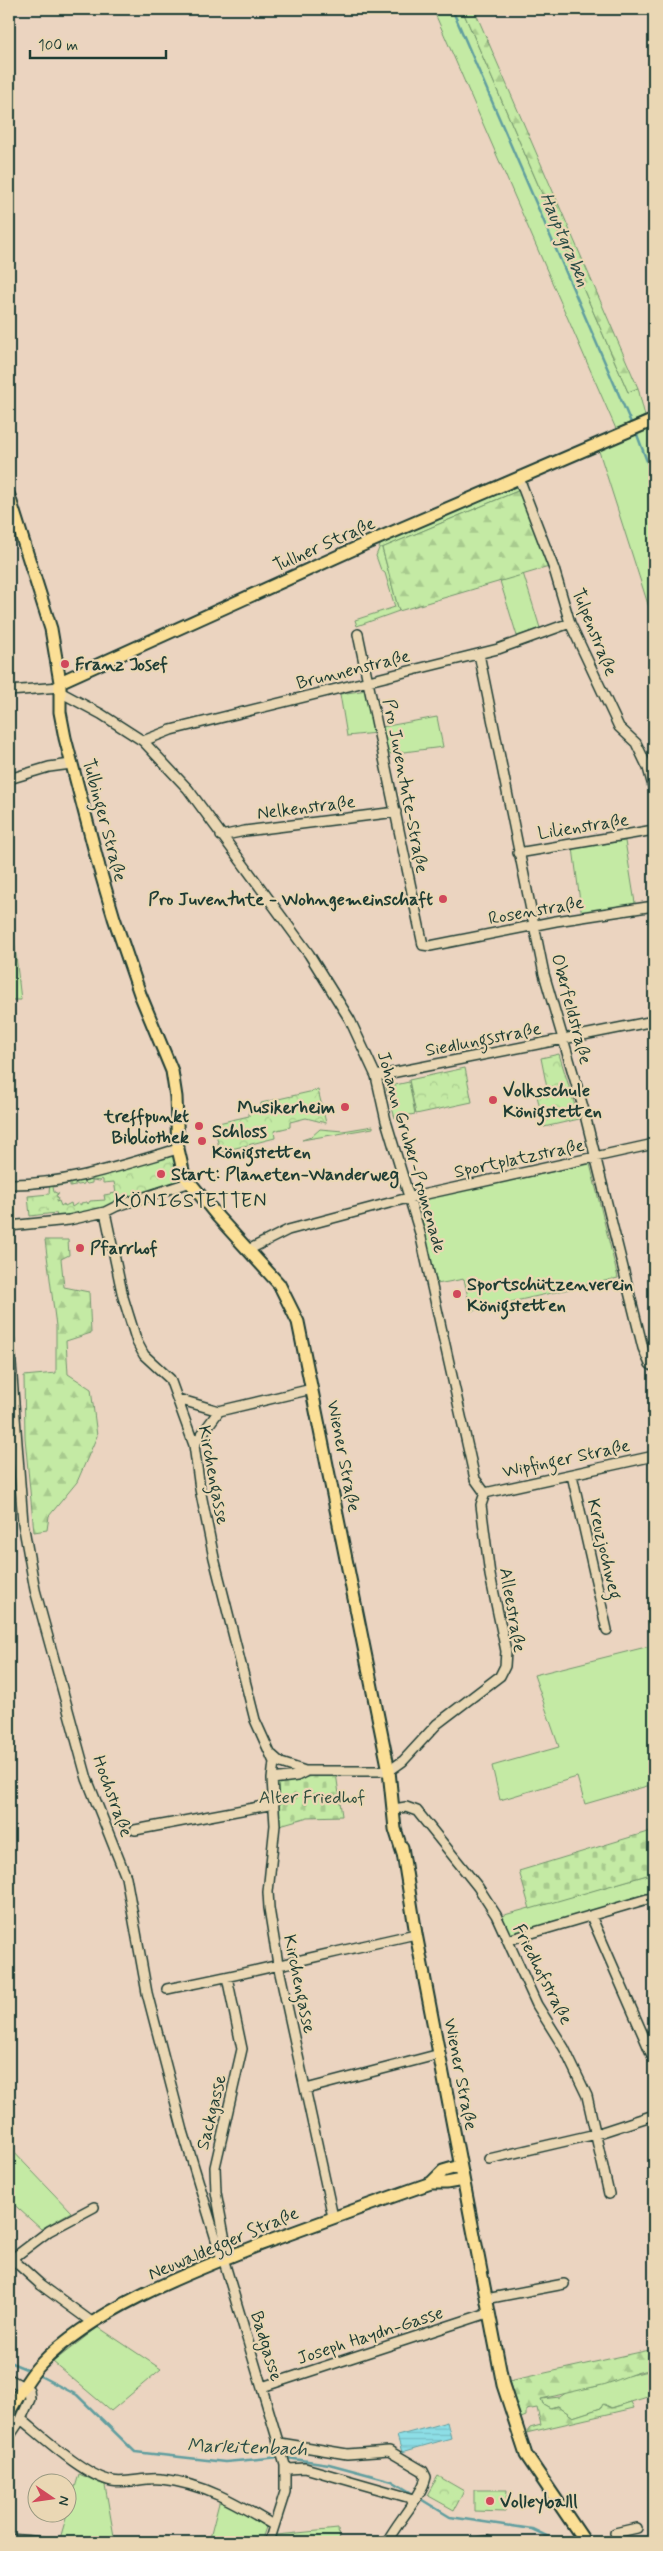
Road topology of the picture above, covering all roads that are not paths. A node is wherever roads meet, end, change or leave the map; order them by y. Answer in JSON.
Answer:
{"nodes":[{"id":1,"x":654,"y":420,"type":"edge"},
{"id":2,"x":519,"y":478,"type":"junction"},
{"id":3,"x":9,"y":496,"type":"edge"},
{"id":4,"x":570,"y":623,"type":"junction"},
{"id":5,"x":358,"y":634,"type":"dead end"},
{"id":6,"x":479,"y":654,"type":"junction"},
{"id":7,"x":370,"y":682,"type":"junction"},
{"id":8,"x":60,"y":687,"type":"junction"},
{"id":9,"x":9,"y":691,"type":"edge"},
{"id":10,"x":143,"y":741,"type":"junction"},
{"id":11,"x":71,"y":764,"type":"junction"},
{"id":12,"x":9,"y":779,"type":"edge"},
{"id":13,"x":654,"y":790,"type":"edge"},
{"id":14,"x":396,"y":812,"type":"junction"},
{"id":15,"x":654,"y":830,"type":"edge"},
{"id":16,"x":221,"y":836,"type":"junction"},
{"id":17,"x":518,"y":853,"type":"junction"},
{"id":18,"x":654,"y":906,"type":"edge"},
{"id":19,"x":533,"y":926,"type":"junction"},
{"id":20,"x":424,"y":945,"type":"joint"},
{"id":21,"x":654,"y":1021,"type":"edge"},
{"id":22,"x":562,"y":1041,"type":"junction"},
{"id":23,"x":376,"y":1076,"type":"junction"},
{"id":24,"x":654,"y":1144,"type":"edge"},
{"id":25,"x":178,"y":1149,"type":"junction"},
{"id":26,"x":596,"y":1158,"type":"junction"},
{"id":27,"x":188,"y":1183,"type":"junction"},
{"id":28,"x":9,"y":1184,"type":"edge"},
{"id":29,"x":408,"y":1198,"type":"junction"},
{"id":30,"x":105,"y":1212,"type":"junction"},
{"id":31,"x":9,"y":1226,"type":"edge"},
{"id":32,"x":248,"y":1250,"type":"junction"},
{"id":33,"x":9,"y":1338,"type":"edge"},
{"id":34,"x":654,"y":1367,"type":"edge"},
{"id":35,"x":312,"y":1389,"type":"junction"},
{"id":36,"x":178,"y":1399,"type":"junction"},
{"id":37,"x":219,"y":1411,"type":"junction"},
{"id":38,"x":194,"y":1444,"type":"junction"},
{"id":39,"x":654,"y":1456,"type":"edge"},
{"id":40,"x":572,"y":1475,"type":"junction"},
{"id":41,"x":485,"y":1493,"type":"junction"},
{"id":42,"x":607,"y":1630,"type":"dead end"},
{"id":43,"x":272,"y":1755,"type":"junction"},
{"id":44,"x":389,"y":1771,"type":"junction"},
{"id":45,"x":305,"y":1772,"type":"junction"},
{"id":46,"x":272,"y":1779,"type":"junction"},
{"id":47,"x":274,"y":1804,"type":"junction"},
{"id":48,"x":397,"y":1809,"type":"junction"},
{"id":49,"x":135,"y":1830,"type":"dead end"},
{"id":50,"x":654,"y":1897,"type":"edge"},
{"id":51,"x":591,"y":1916,"type":"junction"},
{"id":52,"x":416,"y":1934,"type":"junction"},
{"id":53,"x":508,"y":1940,"type":"junction"},
{"id":54,"x":278,"y":1964,"type":"junction"},
{"id":55,"x":228,"y":1978,"type":"junction"},
{"id":56,"x":167,"y":1989,"type":"dead end"},
{"id":57,"x":440,"y":2054,"type":"junction"},
{"id":58,"x":654,"y":2060,"type":"edge"},
{"id":59,"x":306,"y":2089,"type":"junction"},
{"id":60,"x":654,"y":2115,"type":"edge"},
{"id":61,"x":596,"y":2134,"type":"junction"},
{"id":62,"x":489,"y":2159,"type":"dead end"},
{"id":63,"x":460,"y":2166,"type":"junction"},
{"id":64,"x":463,"y":2180,"type":"junction"},
{"id":65,"x":431,"y":2183,"type":"junction"},
{"id":66,"x":609,"y":2194,"type":"dead end"},
{"id":67,"x":94,"y":2208,"type":"dead end"},
{"id":68,"x":334,"y":2217,"type":"junction"},
{"id":69,"x":224,"y":2257,"type":"junction"},
{"id":70,"x":10,"y":2258,"type":"edge"},
{"id":71,"x":564,"y":2284,"type":"dead end"},
{"id":72,"x":486,"y":2299,"type":"junction"},
{"id":73,"x":488,"y":2313,"type":"junction"},
{"id":74,"x":93,"y":2323,"type":"junction"},
{"id":75,"x":9,"y":2379,"type":"edge"},
{"id":76,"x":26,"y":2384,"type":"junction"},
{"id":77,"x":262,"y":2387,"type":"junction"},
{"id":78,"x":9,"y":2412,"type":"edge"},
{"id":79,"x":20,"y":2419,"type":"junction"},
{"id":80,"x":9,"y":2437,"type":"edge"},
{"id":81,"x":281,"y":2448,"type":"junction"},
{"id":82,"x":285,"y":2465,"type":"junction"},
{"id":83,"x":414,"y":2499,"type":"junction"},
{"id":84,"x":273,"y":2525,"type":"junction"},
{"id":85,"x":637,"y":2528,"type":"dead end"},
{"id":86,"x":614,"y":2533,"type":"dead end"},
{"id":87,"x":9,"y":2539,"type":"edge"},
{"id":88,"x":45,"y":2542,"type":"edge"},
{"id":89,"x":269,"y":2542,"type":"edge"},
{"id":90,"x":387,"y":2542,"type":"edge"},
{"id":91,"x":585,"y":2542,"type":"edge"}],
"edges":[{"from":1,"to":2,"type":"main road","name":"Tullner Straße"},
{"from":2,"to":4,"type":"street","name":"Tulpenstraße"},
{"from":2,"to":8,"type":"main road","name":"Tullner Straße"},
{"from":3,"to":8,"type":"main road","name":"Tulbinger Straße"},
{"from":4,"to":6,"type":"street","name":"Brunnenstraße"},
{"from":4,"to":13,"type":"street","name":"Tulpenstraße"},
{"from":5,"to":7,"type":"street","name":"Pro Juventute-Straße"},
{"from":6,"to":7,"type":"street","name":"Brunnenstraße"},
{"from":6,"to":17,"type":"street","name":"Oberfeldstraße"},
{"from":7,"to":10,"type":"street","name":"Brunnenstraße"},
{"from":7,"to":14,"type":"street","name":"Pro Juventute-Straße"},
{"from":8,"to":9,"type":"street"},
{"from":8,"to":10,"type":"street","name":"Johann Gruber-Promenade"},
{"from":8,"to":11,"type":"main road","name":"Tulbinger Straße"},
{"from":10,"to":16,"type":"street","name":"Johann Gruber-Promenade"},
{"from":11,"to":12,"type":"street"},
{"from":11,"to":25,"type":"main road","name":"Tulbinger Straße"},
{"from":14,"to":16,"type":"street","name":"Nelkenstraße"},
{"from":14,"to":20,"type":"street","name":"Pro Juventute-Straße"},
{"from":15,"to":17,"type":"street","name":"Lilienstraße"},
{"from":16,"to":23,"type":"street","name":"Johann Gruber-Promenade"},
{"from":17,"to":19,"type":"street","name":"Oberfeldstraße"},
{"from":18,"to":19,"type":"street","name":"Rosenstraße"},
{"from":19,"to":20,"type":"street","name":"Rosenstraße"},
{"from":19,"to":22,"type":"street","name":"Oberfeldstraße"},
{"from":21,"to":22,"type":"street","name":"Siedlungsstraße"},
{"from":22,"to":23,"type":"street","name":"Siedlungsstraße"},
{"from":22,"to":26,"type":"street","name":"Oberfeldstraße"},
{"from":23,"to":29,"type":"street","name":"Johann Gruber-Promenade"},
{"from":24,"to":26,"type":"street","name":"Sportplatzstraße"},
{"from":25,"to":27,"type":"main road","name":"Tulbinger Straße"},
{"from":25,"to":28,"type":"street"},
{"from":26,"to":29,"type":"street","name":"Sportplatzstraße"},
{"from":26,"to":34,"type":"street","name":"Oberfeldstraße"},
{"from":27,"to":30,"type":"street"},
{"from":27,"to":32,"type":"main road","name":"Wiener Straße"},
{"from":29,"to":32,"type":"street","name":"Sportplatzstraße"},
{"from":29,"to":41,"type":"street","name":"Johann Gruber-Promenade"},
{"from":30,"to":31,"type":"street"},
{"from":30,"to":36,"type":"street","name":"Kirchengasse"},
{"from":32,"to":35,"type":"main road","name":"Wiener Straße"},
{"from":33,"to":69,"type":"street","name":"Hochstraße"},
{"from":35,"to":37,"type":"street"},
{"from":35,"to":44,"type":"main road","name":"Wiener Straße"},
{"from":36,"to":37,"type":"street"},
{"from":36,"to":38,"type":"street","name":"Kirchengasse"},
{"from":37,"to":38,"type":"street"},
{"from":38,"to":43,"type":"street","name":"Kirchengasse"},
{"from":39,"to":40,"type":"street","name":"Wipfinger Straße"},
{"from":40,"to":41,"type":"street","name":"Wipfinger Straße"},
{"from":40,"to":42,"type":"street","name":"Kreuzjochweg"},
{"from":41,"to":44,"type":"street","name":"Alleestraße"},
{"from":43,"to":45,"type":"street","name":"Kirchengasse"},
{"from":43,"to":46,"type":"street","name":"Kirchengasse"},
{"from":44,"to":45,"type":"street","name":"Kirchengasse"},
{"from":44,"to":48,"type":"main road","name":"Wiener Straße"},
{"from":45,"to":46,"type":"street"},
{"from":46,"to":47,"type":"street","name":"Kirchengasse"},
{"from":47,"to":49,"type":"street"},
{"from":47,"to":54,"type":"street","name":"Kirchengasse"},
{"from":48,"to":52,"type":"main road","name":"Wiener Straße"},
{"from":48,"to":53,"type":"street","name":"Friedhofstraße"},
{"from":50,"to":51,"type":"street"},
{"from":51,"to":53,"type":"street"},
{"from":51,"to":58,"type":"street"},
{"from":52,"to":54,"type":"street"},
{"from":52,"to":57,"type":"main road","name":"Wiener Straße"},
{"from":53,"to":61,"type":"street","name":"Friedhofstraße"},
{"from":54,"to":55,"type":"street"},
{"from":54,"to":59,"type":"street","name":"Kirchengasse"},
{"from":55,"to":56,"type":"street"},
{"from":55,"to":69,"type":"street","name":"Sackgasse"},
{"from":57,"to":59,"type":"street"},
{"from":57,"to":63,"type":"main road","name":"Wiener Straße"},
{"from":59,"to":68,"type":"street","name":"Kirchengasse"},
{"from":60,"to":61,"type":"street"},
{"from":61,"to":62,"type":"street"},
{"from":61,"to":66,"type":"street","name":"Friedhofstraße"},
{"from":63,"to":64,"type":"main road","name":"Wiener Straße"},
{"from":63,"to":65,"type":"main road","name":"Neuwaldegger Straße"},
{"from":64,"to":65,"type":"main road","name":"Neuwaldegger Straße"},
{"from":64,"to":72,"type":"main road","name":"Wiener Straße"},
{"from":65,"to":68,"type":"main road","name":"Neuwaldegger Straße"},
{"from":67,"to":70,"type":"street"},
{"from":68,"to":69,"type":"main road","name":"Neuwaldegger Straße"},
{"from":69,"to":74,"type":"main road","name":"Neuwaldegger Straße"},
{"from":69,"to":77,"type":"street","name":"Badgasse"},
{"from":70,"to":74,"type":"street"},
{"from":71,"to":72,"type":"street"},
{"from":72,"to":73,"type":"main road","name":"Wiener Straße"},
{"from":73,"to":77,"type":"street","name":"Joseph Haydn-Gasse"},
{"from":73,"to":91,"type":"main road","name":"Wiener Straße"},
{"from":74,"to":76,"type":"main road","name":"Neuwaldegger Straße"},
{"from":75,"to":76,"type":"street"},
{"from":76,"to":78,"type":"main road","name":"Neuwaldegger Straße"},
{"from":76,"to":79,"type":"street"},
{"from":77,"to":81,"type":"street","name":"Badgasse"},
{"from":79,"to":80,"type":"street"},
{"from":79,"to":84,"type":"street"},
{"from":81,"to":82,"type":"street","name":"Badgasse"},
{"from":81,"to":83,"type":"street"},
{"from":82,"to":83,"type":"street"},
{"from":82,"to":84,"type":"street","name":"Badgasse"},
{"from":83,"to":90,"type":"street"},
{"from":84,"to":89,"type":"street","name":"Badgasse"},
{"from":85,"to":86,"type":"street"},
{"from":87,"to":88,"type":"street"}]}
